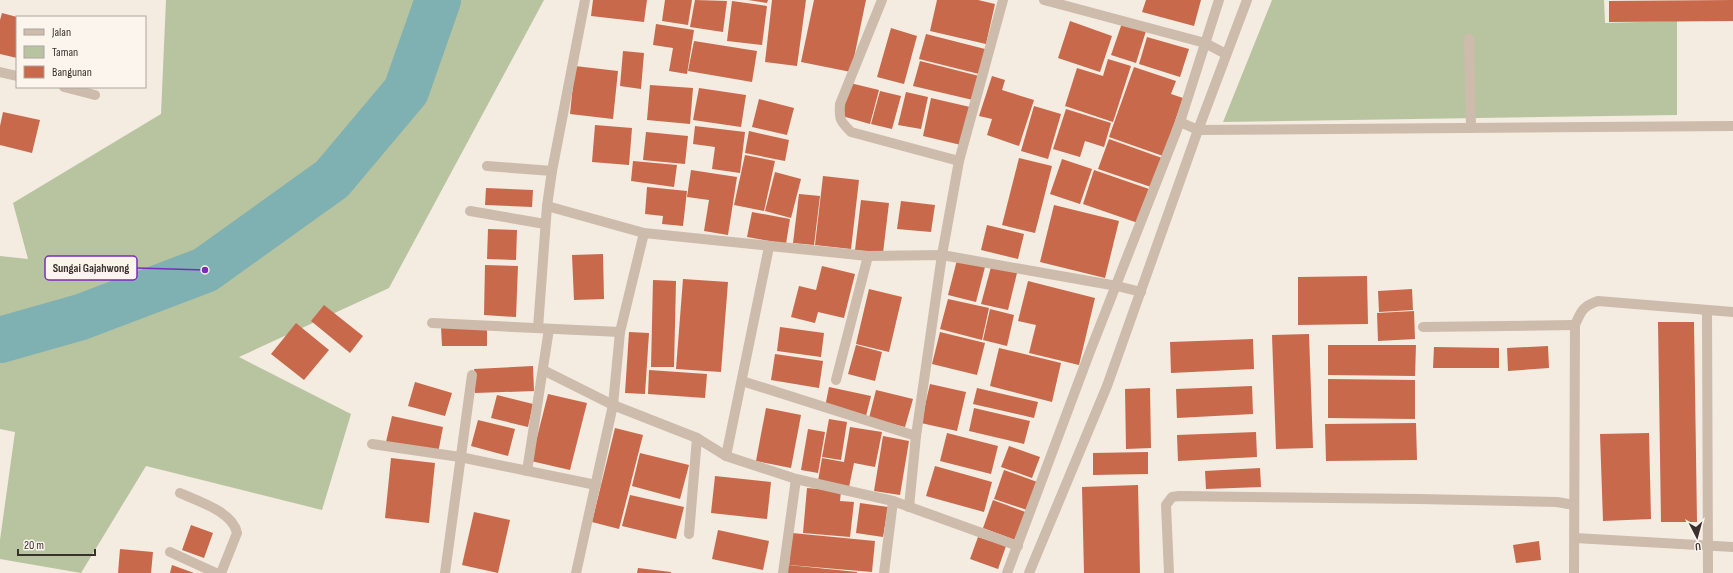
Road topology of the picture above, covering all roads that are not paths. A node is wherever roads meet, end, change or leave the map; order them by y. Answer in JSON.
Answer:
{"nodes":[{"id":1,"x":586,"y":0,"type":"edge"},
{"id":2,"x":882,"y":0,"type":"edge"},
{"id":3,"x":1003,"y":0,"type":"edge"},
{"id":4,"x":1044,"y":0,"type":"edge"},
{"id":5,"x":1219,"y":0,"type":"edge"},
{"id":6,"x":1247,"y":0,"type":"edge"},
{"id":7,"x":1469,"y":39,"type":"dead end"},
{"id":8,"x":1206,"y":44,"type":"junction"},
{"id":9,"x":1225,"y":54,"type":"junction"},
{"id":10,"x":0,"y":72,"type":"edge"},
{"id":11,"x":16,"y":76,"type":"edge"},
{"id":12,"x":68,"y":88,"type":"edge"},
{"id":13,"x":95,"y":95,"type":"dead end"},
{"id":14,"x":1182,"y":122,"type":"junction"},
{"id":15,"x":1733,"y":126,"type":"edge"},
{"id":16,"x":1471,"y":128,"type":"junction"},
{"id":17,"x":1197,"y":129,"type":"junction"},
{"id":18,"x":958,"y":160,"type":"junction"},
{"id":19,"x":487,"y":166,"type":"dead end"},
{"id":20,"x":552,"y":171,"type":"junction"},
{"id":21,"x":547,"y":206,"type":"junction"},
{"id":22,"x":470,"y":212,"type":"dead end"},
{"id":23,"x":545,"y":224,"type":"junction"},
{"id":24,"x":644,"y":233,"type":"junction"},
{"id":25,"x":770,"y":247,"type":"junction"},
{"id":26,"x":942,"y":255,"type":"junction"},
{"id":27,"x":868,"y":256,"type":"junction"},
{"id":28,"x":1120,"y":287,"type":"junction"},
{"id":29,"x":1139,"y":291,"type":"junction"},
{"id":30,"x":1706,"y":310,"type":"junction"},
{"id":31,"x":1733,"y":312,"type":"edge"},
{"id":32,"x":432,"y":323,"type":"dead end"},
{"id":33,"x":1575,"y":325,"type":"junction"},
{"id":34,"x":1424,"y":327,"type":"dead end"},
{"id":35,"x":538,"y":328,"type":"junction"},
{"id":36,"x":549,"y":329,"type":"junction"},
{"id":37,"x":620,"y":332,"type":"junction"},
{"id":38,"x":543,"y":370,"type":"junction"},
{"id":39,"x":472,"y":375,"type":"dead end"},
{"id":40,"x":836,"y":380,"type":"dead end"},
{"id":41,"x":742,"y":381,"type":"junction"},
{"id":42,"x":613,"y":405,"type":"junction"},
{"id":43,"x":916,"y":436,"type":"junction"},
{"id":44,"x":697,"y":438,"type":"junction"},
{"id":45,"x":372,"y":444,"type":"dead end"},
{"id":46,"x":726,"y":456,"type":"junction"},
{"id":47,"x":460,"y":457,"type":"junction"},
{"id":48,"x":527,"y":471,"type":"junction"},
{"id":49,"x":796,"y":479,"type":"junction"},
{"id":50,"x":596,"y":485,"type":"junction"},
{"id":51,"x":180,"y":493,"type":"dead end"},
{"id":52,"x":893,"y":500,"type":"junction"},
{"id":53,"x":1574,"y":505,"type":"junction"},
{"id":54,"x":909,"y":507,"type":"junction"},
{"id":55,"x":689,"y":534,"type":"dead end"},
{"id":56,"x":1575,"y":538,"type":"junction"},
{"id":57,"x":1018,"y":546,"type":"junction"},
{"id":58,"x":1708,"y":546,"type":"junction"},
{"id":59,"x":1733,"y":547,"type":"edge"},
{"id":60,"x":170,"y":552,"type":"dead end"},
{"id":61,"x":216,"y":573,"type":"edge"},
{"id":62,"x":221,"y":573,"type":"edge"},
{"id":63,"x":445,"y":573,"type":"edge"},
{"id":64,"x":576,"y":573,"type":"edge"},
{"id":65,"x":783,"y":573,"type":"edge"},
{"id":66,"x":884,"y":573,"type":"edge"},
{"id":67,"x":1007,"y":573,"type":"edge"},
{"id":68,"x":1029,"y":573,"type":"edge"},
{"id":69,"x":1169,"y":573,"type":"edge"},
{"id":70,"x":1574,"y":573,"type":"edge"},
{"id":71,"x":1708,"y":573,"type":"edge"}],
"edges":[{"from":1,"to":20,"type":"street"},
{"from":2,"to":18,"type":"street"},
{"from":3,"to":18,"type":"street"},
{"from":4,"to":8,"type":"street"},
{"from":5,"to":8,"type":"street"},
{"from":6,"to":9,"type":"street"},
{"from":7,"to":16,"type":"street"},
{"from":8,"to":9,"type":"street"},
{"from":8,"to":14,"type":"street"},
{"from":9,"to":17,"type":"street"},
{"from":10,"to":11,"type":"street"},
{"from":12,"to":13,"type":"street"},
{"from":14,"to":17,"type":"street"},
{"from":14,"to":28,"type":"street"},
{"from":15,"to":16,"type":"street"},
{"from":16,"to":17,"type":"street"},
{"from":17,"to":29,"type":"street"},
{"from":18,"to":26,"type":"street"},
{"from":19,"to":20,"type":"street"},
{"from":20,"to":21,"type":"street"},
{"from":21,"to":23,"type":"street"},
{"from":21,"to":24,"type":"street"},
{"from":22,"to":23,"type":"street"},
{"from":23,"to":35,"type":"street"},
{"from":24,"to":25,"type":"street"},
{"from":24,"to":37,"type":"street"},
{"from":25,"to":27,"type":"street"},
{"from":25,"to":41,"type":"street"},
{"from":26,"to":27,"type":"street"},
{"from":26,"to":28,"type":"street"},
{"from":26,"to":43,"type":"street"},
{"from":27,"to":40,"type":"street"},
{"from":28,"to":29,"type":"street"},
{"from":28,"to":57,"type":"street"},
{"from":29,"to":68,"type":"street"},
{"from":30,"to":31,"type":"street"},
{"from":30,"to":33,"type":"street"},
{"from":30,"to":58,"type":"street"},
{"from":32,"to":35,"type":"street"},
{"from":33,"to":34,"type":"street"},
{"from":33,"to":53,"type":"street"},
{"from":35,"to":36,"type":"street"},
{"from":36,"to":37,"type":"street"},
{"from":36,"to":38,"type":"street"},
{"from":37,"to":42,"type":"street"},
{"from":38,"to":42,"type":"street"},
{"from":38,"to":48,"type":"street"},
{"from":39,"to":47,"type":"street"},
{"from":41,"to":43,"type":"street"},
{"from":41,"to":46,"type":"street"},
{"from":42,"to":44,"type":"street"},
{"from":42,"to":50,"type":"street"},
{"from":43,"to":54,"type":"street"},
{"from":44,"to":46,"type":"street"},
{"from":44,"to":55,"type":"street"},
{"from":45,"to":47,"type":"street"},
{"from":46,"to":49,"type":"street"},
{"from":47,"to":48,"type":"street"},
{"from":47,"to":63,"type":"street"},
{"from":48,"to":50,"type":"street"},
{"from":49,"to":52,"type":"street"},
{"from":49,"to":65,"type":"street"},
{"from":50,"to":64,"type":"street"},
{"from":51,"to":62,"type":"street"},
{"from":52,"to":54,"type":"street"},
{"from":52,"to":66,"type":"street"},
{"from":53,"to":56,"type":"street"},
{"from":53,"to":69,"type":"street"},
{"from":54,"to":57,"type":"street"},
{"from":56,"to":58,"type":"street"},
{"from":56,"to":70,"type":"street"},
{"from":57,"to":67,"type":"street"},
{"from":58,"to":59,"type":"street"},
{"from":58,"to":71,"type":"street"},
{"from":60,"to":61,"type":"street"}]}
